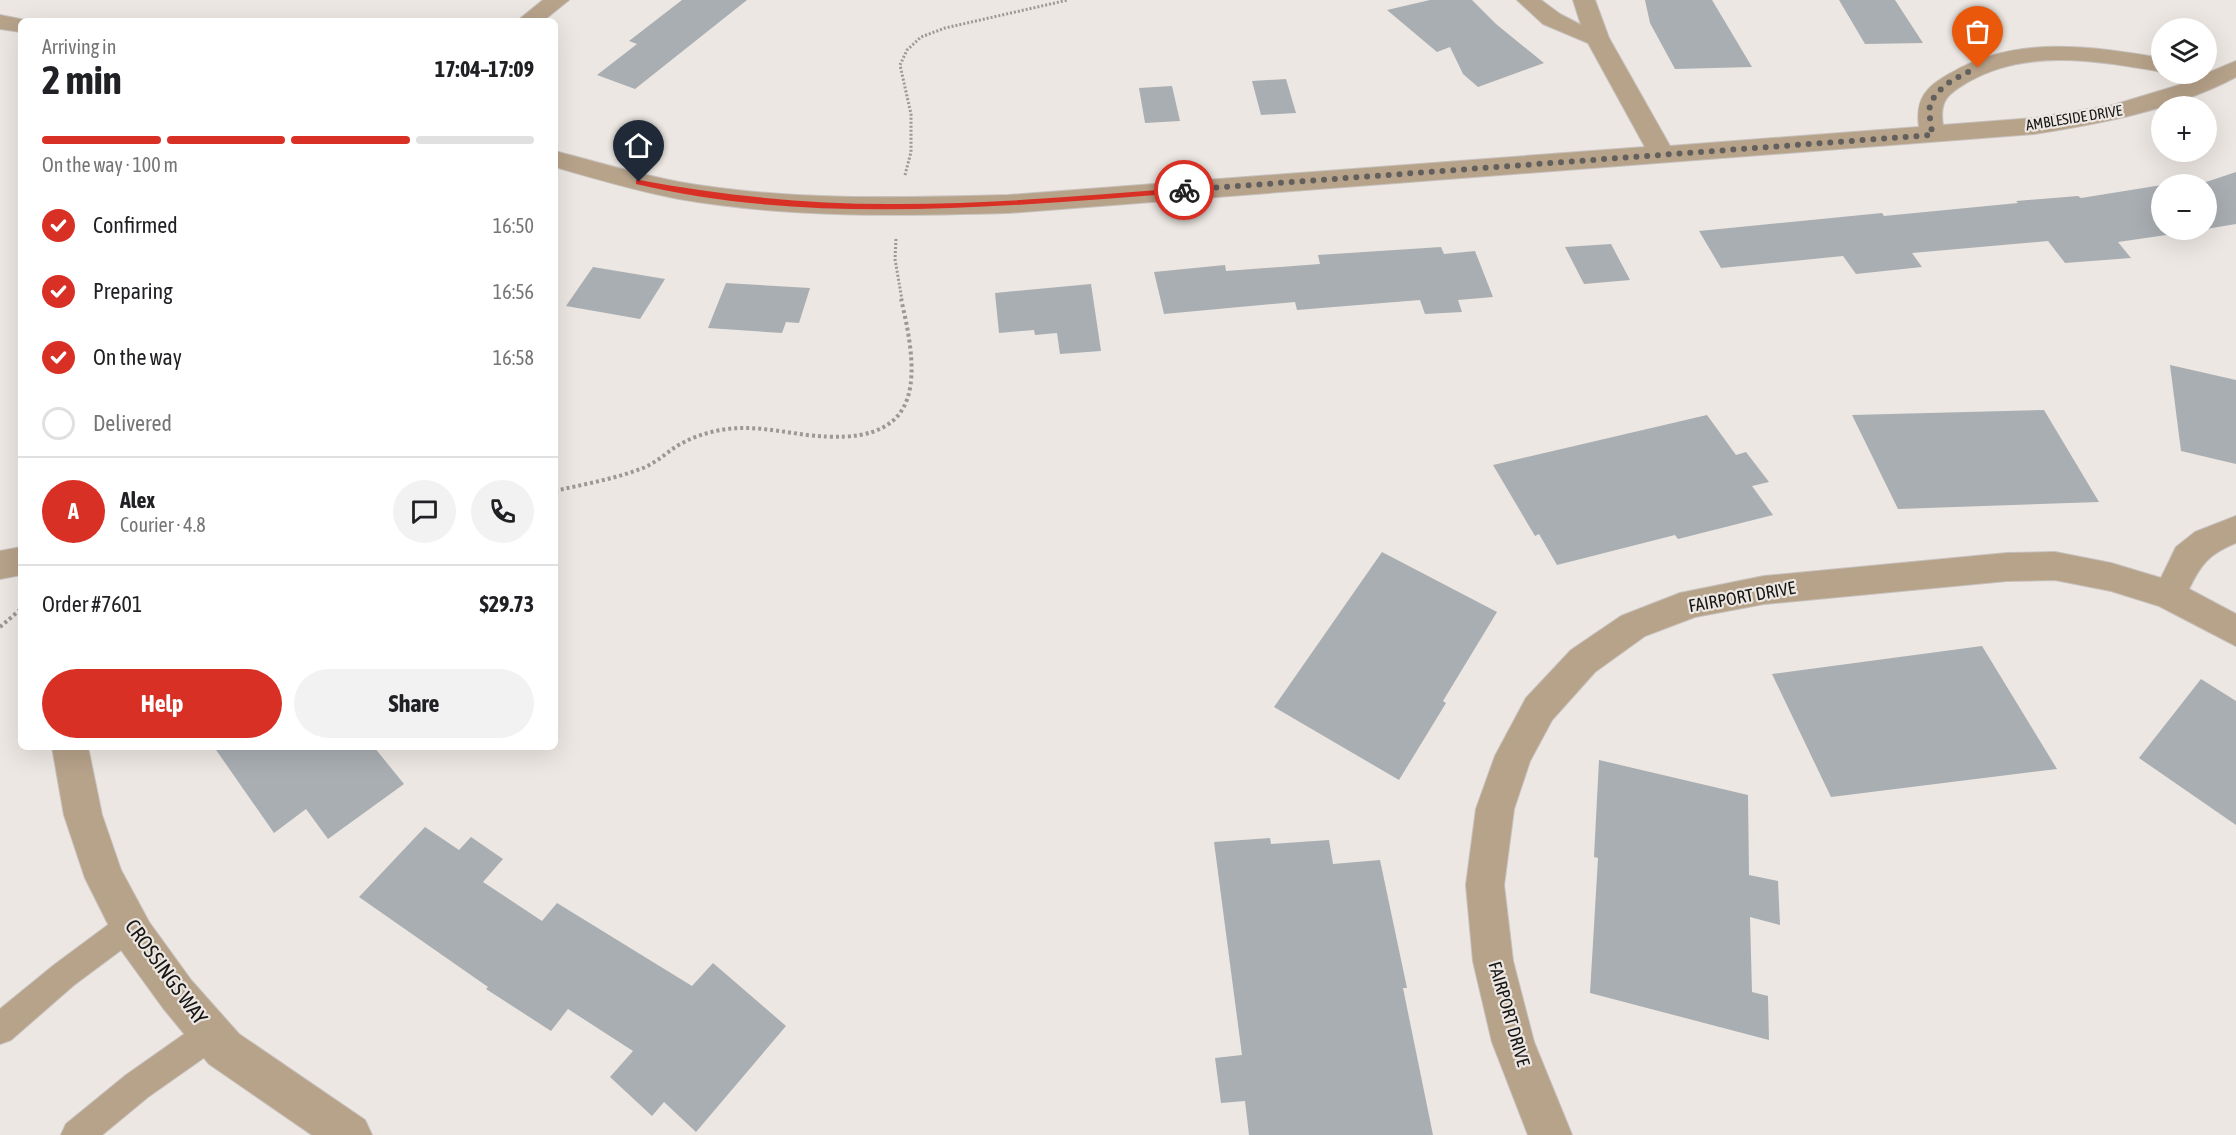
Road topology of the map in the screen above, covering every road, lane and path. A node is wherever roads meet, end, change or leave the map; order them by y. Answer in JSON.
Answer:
{"nodes":[{"id":1,"x":558,"y":0,"type":"edge"},
{"id":2,"x":1068,"y":0,"type":"edge"},
{"id":3,"x":1528,"y":0,"type":"edge"},
{"id":4,"x":1584,"y":0,"type":"edge"},
{"id":5,"x":532,"y":18,"type":"edge"},
{"id":6,"x":0,"y":22,"type":"edge"},
{"id":7,"x":18,"y":25,"type":"edge"},
{"id":8,"x":1597,"y":38,"type":"junction"},
{"id":9,"x":2151,"y":64,"type":"edge"},
{"id":10,"x":2236,"y":68,"type":"edge"},
{"id":11,"x":2217,"y":73,"type":"edge"},
{"id":12,"x":2189,"y":84,"type":"edge"},
{"id":13,"x":1932,"y":135,"type":"junction"},
{"id":14,"x":1661,"y":153,"type":"junction"},
{"id":15,"x":558,"y":160,"type":"edge"},
{"id":16,"x":901,"y":207,"type":"junction"},
{"id":17,"x":558,"y":490,"type":"edge"},
{"id":18,"x":2236,"y":530,"type":"edge"},
{"id":19,"x":18,"y":562,"type":"edge"},
{"id":20,"x":0,"y":565,"type":"edge"},
{"id":21,"x":2169,"y":596,"type":"junction"},
{"id":22,"x":18,"y":612,"type":"edge"},
{"id":23,"x":0,"y":627,"type":"edge"},
{"id":24,"x":2236,"y":631,"type":"edge"},
{"id":25,"x":71,"y":750,"type":"edge"},
{"id":26,"x":130,"y":926,"type":"junction"},
{"id":27,"x":0,"y":1029,"type":"edge"},
{"id":28,"x":211,"y":1034,"type":"junction"},
{"id":29,"x":76,"y":1135,"type":"edge"},
{"id":30,"x":350,"y":1135,"type":"edge"},
{"id":31,"x":1550,"y":1135,"type":"edge"}],
"edges":[{"from":1,"to":5,"type":"street"},
{"from":2,"to":16,"type":"path"},
{"from":3,"to":8,"type":"street"},
{"from":4,"to":8,"type":"street"},
{"from":6,"to":7,"type":"street"},
{"from":8,"to":14,"type":"street"},
{"from":9,"to":13,"type":"street"},
{"from":10,"to":11,"type":"street","name":"AMBLESIDE DRIVE"},
{"from":12,"to":13,"type":"street","name":"AMBLESIDE DRIVE"},
{"from":13,"to":14,"type":"street","name":"AMBLESIDE DRIVE"},
{"from":14,"to":16,"type":"street","name":"AMBLESIDE DRIVE"},
{"from":15,"to":16,"type":"street","name":"AMBLESIDE DRIVE"},
{"from":16,"to":17,"type":"path"},
{"from":18,"to":21,"type":"street"},
{"from":19,"to":20,"type":"street"},
{"from":21,"to":24,"type":"street","name":"FAIRPORT DRIVE"},
{"from":21,"to":31,"type":"street","name":"FAIRPORT DRIVE"},
{"from":22,"to":23,"type":"path"},
{"from":25,"to":26,"type":"street","name":"CROSSINGS WAY"},
{"from":26,"to":27,"type":"lane"},
{"from":26,"to":28,"type":"street","name":"CROSSINGS WAY"},
{"from":28,"to":29,"type":"lane"},
{"from":28,"to":30,"type":"street","name":"CROSSINGS WAY"}]}
